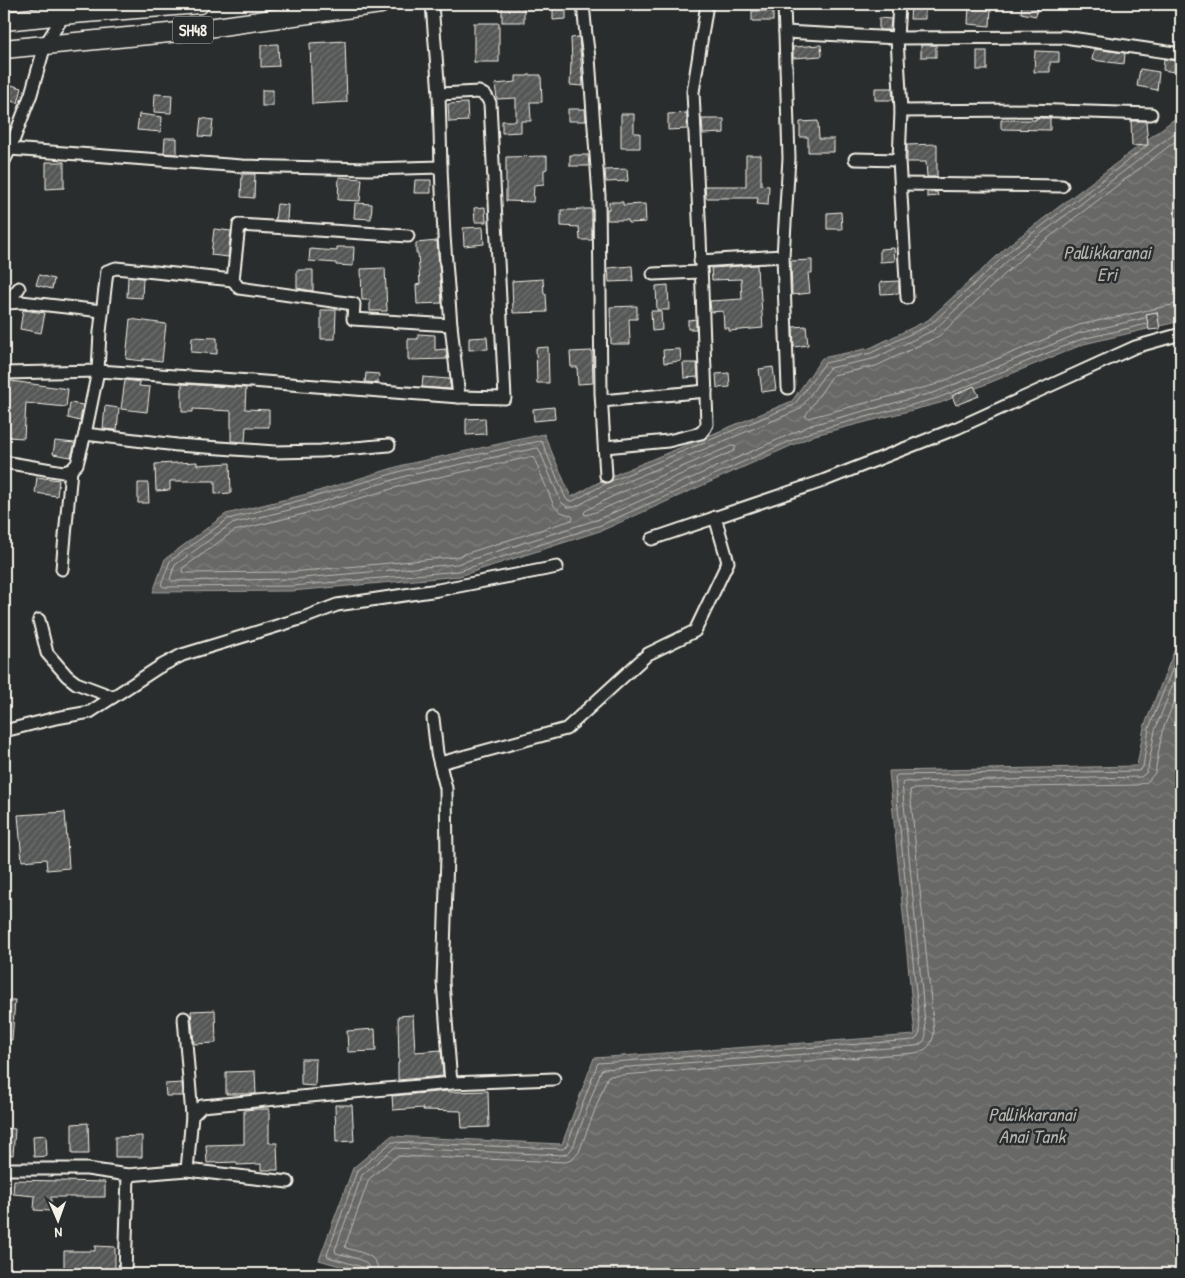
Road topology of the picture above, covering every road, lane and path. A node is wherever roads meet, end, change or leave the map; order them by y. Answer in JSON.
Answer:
{"nodes":[{"id":1,"x":200,"y":4,"type":"edge"},
{"id":2,"x":381,"y":4,"type":"edge"},
{"id":3,"x":432,"y":4,"type":"edge"},
{"id":4,"x":583,"y":4,"type":"edge"},
{"id":5,"x":707,"y":4,"type":"edge"},
{"id":6,"x":784,"y":4,"type":"edge"},
{"id":7,"x":899,"y":4,"type":"edge"},
{"id":8,"x":65,"y":9,"type":"edge"},
{"id":9,"x":4,"y":21,"type":"edge"},
{"id":10,"x":785,"y":32,"type":"junction"},
{"id":11,"x":897,"y":38,"type":"junction"},
{"id":12,"x":45,"y":45,"type":"junction"},
{"id":13,"x":4,"y":49,"type":"edge"},
{"id":14,"x":1181,"y":54,"type":"edge"},
{"id":15,"x":439,"y":94,"type":"junction"},
{"id":16,"x":901,"y":111,"type":"junction"},
{"id":17,"x":1150,"y":114,"type":"dead end"},
{"id":18,"x":10,"y":149,"type":"junction"},
{"id":19,"x":855,"y":159,"type":"dead end"},
{"id":20,"x":899,"y":160,"type":"junction"},
{"id":21,"x":4,"y":161,"type":"edge"},
{"id":22,"x":441,"y":167,"type":"junction"},
{"id":23,"x":901,"y":184,"type":"junction"},
{"id":24,"x":1062,"y":186,"type":"dead end"},
{"id":25,"x":408,"y":236,"type":"dead end"},
{"id":26,"x":783,"y":256,"type":"junction"},
{"id":27,"x":700,"y":267,"type":"junction"},
{"id":28,"x":653,"y":274,"type":"dead end"},
{"id":29,"x":233,"y":280,"type":"junction"},
{"id":30,"x":19,"y":288,"type":"dead end"},
{"id":31,"x":907,"y":298,"type":"dead end"},
{"id":32,"x":5,"y":304,"type":"edge"},
{"id":33,"x":102,"y":311,"type":"junction"},
{"id":34,"x":450,"y":325,"type":"junction"},
{"id":35,"x":1181,"y":334,"type":"edge"},
{"id":36,"x":98,"y":371,"type":"junction"},
{"id":37,"x":4,"y":373,"type":"edge"},
{"id":38,"x":788,"y":388,"type":"dead end"},
{"id":39,"x":706,"y":391,"type":"junction"},
{"id":40,"x":459,"y":397,"type":"junction"},
{"id":41,"x":602,"y":401,"type":"junction"},
{"id":42,"x":85,"y":434,"type":"junction"},
{"id":43,"x":389,"y":445,"type":"dead end"},
{"id":44,"x":605,"y":447,"type":"junction"},
{"id":45,"x":4,"y":462,"type":"edge"},
{"id":46,"x":71,"y":470,"type":"junction"},
{"id":47,"x":606,"y":476,"type":"dead end"},
{"id":48,"x":715,"y":517,"type":"junction"},
{"id":49,"x":652,"y":540,"type":"dead end"},
{"id":50,"x":556,"y":567,"type":"dead end"},
{"id":51,"x":62,"y":569,"type":"dead end"},
{"id":52,"x":39,"y":620,"type":"dead end"},
{"id":53,"x":113,"y":697,"type":"junction"},
{"id":54,"x":433,"y":718,"type":"dead end"},
{"id":55,"x":4,"y":731,"type":"edge"},
{"id":56,"x":440,"y":763,"type":"junction"},
{"id":57,"x":184,"y":1018,"type":"dead end"},
{"id":58,"x":554,"y":1079,"type":"dead end"},
{"id":59,"x":451,"y":1083,"type":"junction"},
{"id":60,"x":192,"y":1116,"type":"junction"},
{"id":61,"x":4,"y":1170,"type":"edge"},
{"id":62,"x":187,"y":1170,"type":"junction"},
{"id":63,"x":128,"y":1175,"type":"junction"},
{"id":64,"x":288,"y":1182,"type":"dead end"},
{"id":65,"x":125,"y":1274,"type":"edge"}],
"edges":[{"from":1,"to":8,"type":"main road","number":"SH48"},
{"from":2,"to":12,"type":"main road","number":"SH48"},
{"from":3,"to":15,"type":"street"},
{"from":4,"to":41,"type":"street"},
{"from":5,"to":27,"type":"street"},
{"from":6,"to":10,"type":"street"},
{"from":7,"to":11,"type":"street"},
{"from":8,"to":9,"type":"main road","number":"SH48"},
{"from":8,"to":12,"type":"street"},
{"from":10,"to":11,"type":"street"},
{"from":10,"to":26,"type":"street"},
{"from":11,"to":14,"type":"street"},
{"from":11,"to":16,"type":"street"},
{"from":12,"to":13,"type":"main road","number":"SH48"},
{"from":12,"to":18,"type":"street"},
{"from":15,"to":22,"type":"street"},
{"from":15,"to":40,"type":"street"},
{"from":16,"to":17,"type":"street"},
{"from":16,"to":20,"type":"street"},
{"from":18,"to":21,"type":"street"},
{"from":18,"to":22,"type":"street"},
{"from":19,"to":20,"type":"street"},
{"from":20,"to":23,"type":"street"},
{"from":22,"to":34,"type":"street"},
{"from":23,"to":24,"type":"street"},
{"from":23,"to":31,"type":"street"},
{"from":25,"to":29,"type":"street"},
{"from":26,"to":27,"type":"street"},
{"from":26,"to":38,"type":"street"},
{"from":27,"to":28,"type":"street"},
{"from":27,"to":39,"type":"street"},
{"from":29,"to":33,"type":"street"},
{"from":29,"to":34,"type":"street"},
{"from":30,"to":32,"type":"street"},
{"from":32,"to":33,"type":"street"},
{"from":33,"to":36,"type":"street"},
{"from":34,"to":40,"type":"street"},
{"from":35,"to":48,"type":"street"},
{"from":36,"to":37,"type":"street"},
{"from":36,"to":40,"type":"street"},
{"from":36,"to":42,"type":"street"},
{"from":39,"to":41,"type":"street"},
{"from":39,"to":44,"type":"street"},
{"from":41,"to":44,"type":"street"},
{"from":42,"to":43,"type":"street"},
{"from":42,"to":46,"type":"street"},
{"from":44,"to":47,"type":"street"},
{"from":45,"to":46,"type":"street"},
{"from":46,"to":51,"type":"street"},
{"from":48,"to":49,"type":"street"},
{"from":48,"to":56,"type":"street"},
{"from":50,"to":53,"type":"street"},
{"from":52,"to":53,"type":"street"},
{"from":53,"to":55,"type":"street"},
{"from":54,"to":56,"type":"street"},
{"from":56,"to":59,"type":"street"},
{"from":57,"to":60,"type":"street"},
{"from":58,"to":59,"type":"street"},
{"from":59,"to":60,"type":"street"},
{"from":60,"to":62,"type":"street"},
{"from":61,"to":63,"type":"street"},
{"from":62,"to":63,"type":"street"},
{"from":62,"to":64,"type":"street"},
{"from":63,"to":65,"type":"street"}]}
